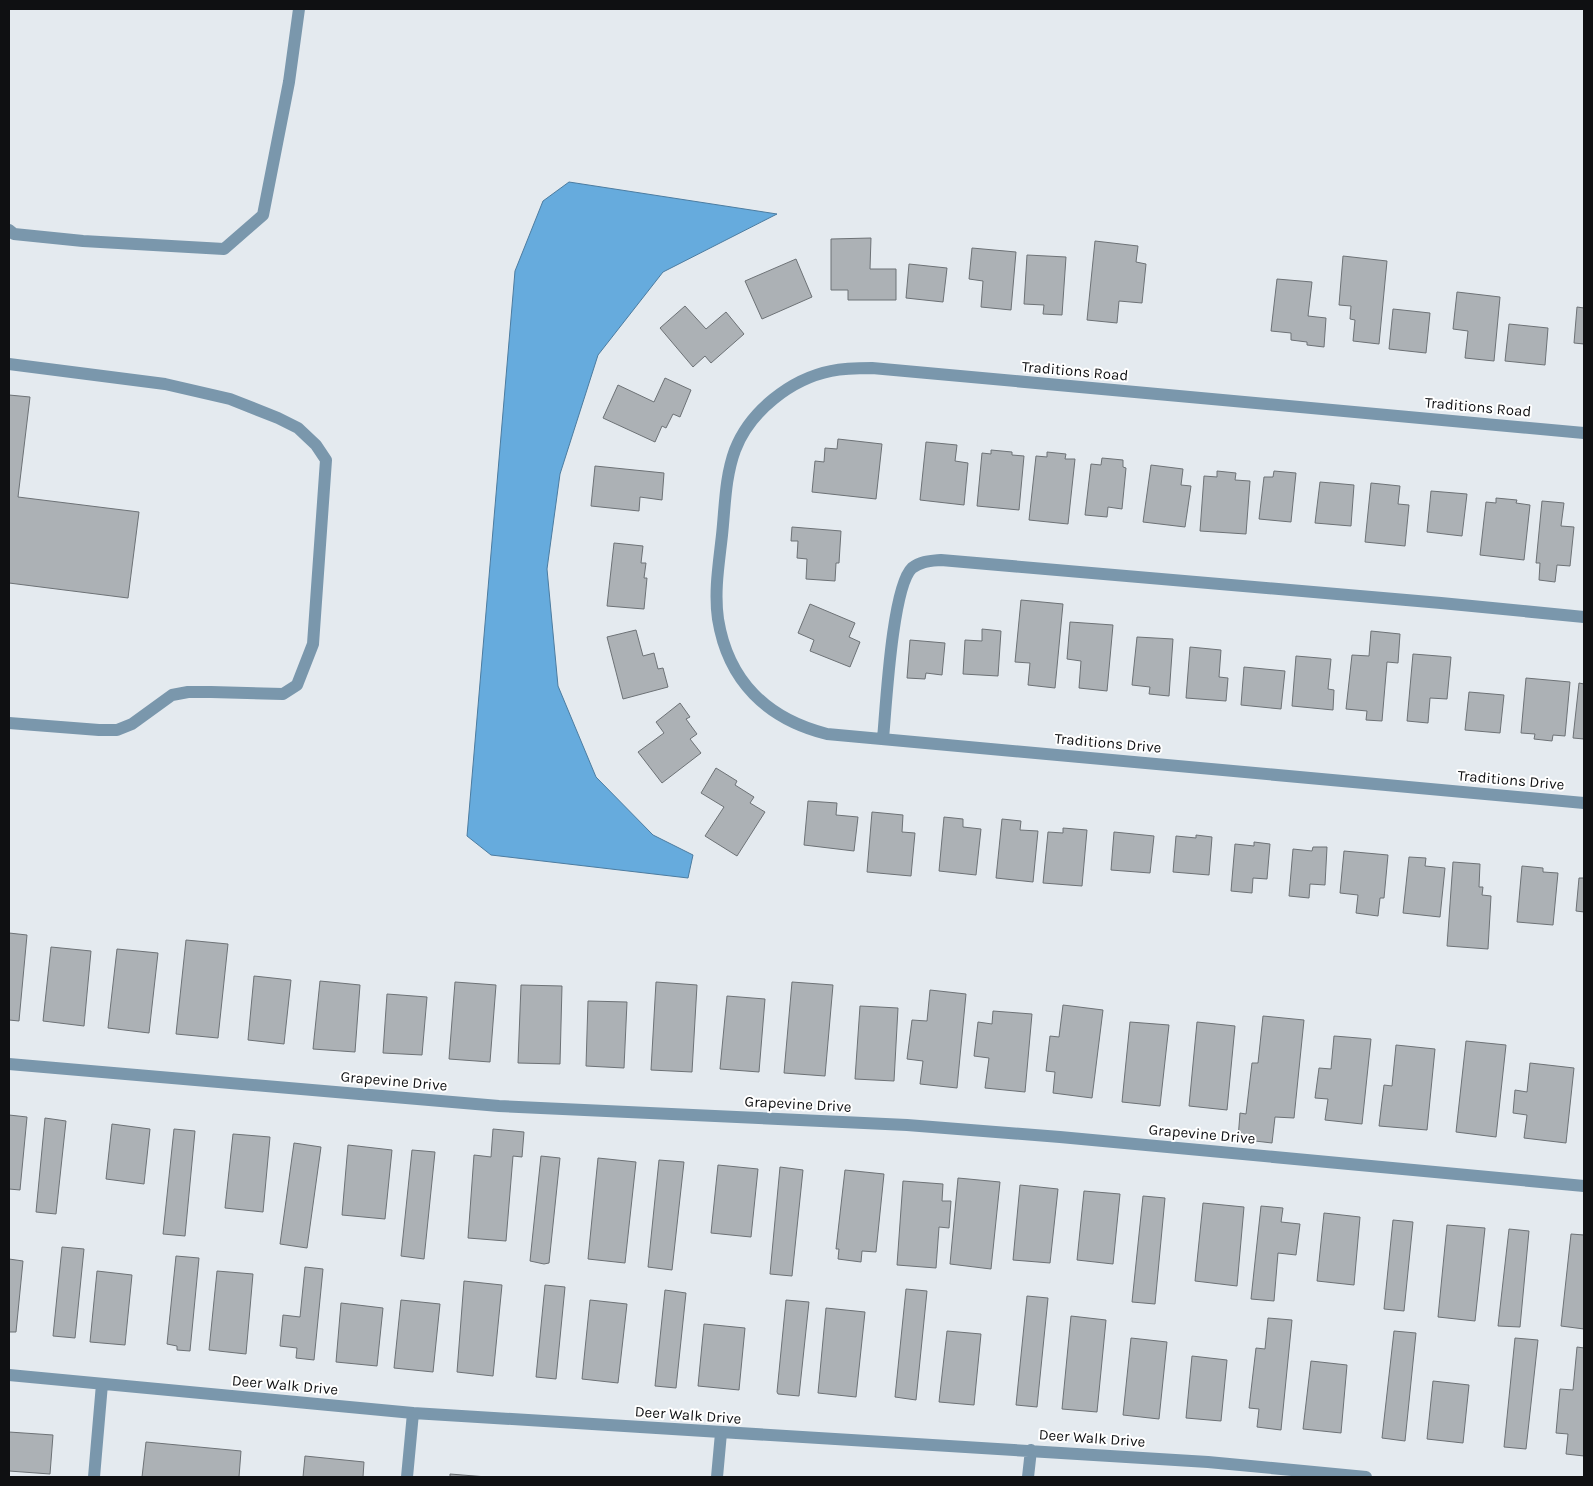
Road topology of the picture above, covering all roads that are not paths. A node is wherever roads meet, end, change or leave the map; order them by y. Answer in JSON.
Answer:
{"nodes":[{"id":1,"x":299,"y":9,"type":"edge"},
{"id":2,"x":9,"y":230,"type":"edge"},
{"id":3,"x":9,"y":364,"type":"edge"},
{"id":4,"x":1584,"y":433,"type":"edge"},
{"id":5,"x":717,"y":589,"type":"joint"},
{"id":6,"x":1584,"y":616,"type":"edge"},
{"id":7,"x":9,"y":722,"type":"edge"},
{"id":8,"x":883,"y":739,"type":"junction"},
{"id":9,"x":1584,"y":803,"type":"edge"},
{"id":10,"x":9,"y":1064,"type":"edge"},
{"id":11,"x":1584,"y":1186,"type":"edge"},
{"id":12,"x":9,"y":1375,"type":"edge"},
{"id":13,"x":102,"y":1384,"type":"junction"},
{"id":14,"x":413,"y":1413,"type":"junction"},
{"id":15,"x":721,"y":1433,"type":"junction"},
{"id":16,"x":1031,"y":1450,"type":"junction"},
{"id":17,"x":1336,"y":1476,"type":"edge"},
{"id":18,"x":94,"y":1477,"type":"edge"},
{"id":19,"x":407,"y":1477,"type":"edge"},
{"id":20,"x":717,"y":1477,"type":"edge"},
{"id":21,"x":1028,"y":1477,"type":"edge"},
{"id":22,"x":1366,"y":1477,"type":"edge"}],
"edges":[{"from":1,"to":2,"type":"street"},
{"from":3,"to":7,"type":"street"},
{"from":4,"to":5,"type":"street","name":"Traditions Road"},
{"from":5,"to":8,"type":"street","name":"Traditions Drive"},
{"from":6,"to":8,"type":"street"},
{"from":8,"to":9,"type":"street","name":"Traditions Drive"},
{"from":10,"to":11,"type":"street","name":"Grapevine Drive"},
{"from":12,"to":13,"type":"street","name":"Deer Walk Drive"},
{"from":13,"to":14,"type":"street","name":"Deer Walk Drive"},
{"from":13,"to":18,"type":"street"},
{"from":14,"to":15,"type":"street","name":"Deer Walk Drive"},
{"from":14,"to":19,"type":"street"},
{"from":15,"to":16,"type":"street","name":"Deer Walk Drive"},
{"from":15,"to":20,"type":"street"},
{"from":16,"to":17,"type":"street","name":"Deer Walk Drive"},
{"from":16,"to":21,"type":"street"},
{"from":17,"to":22,"type":"street","name":"Deer Walk Drive"}]}
